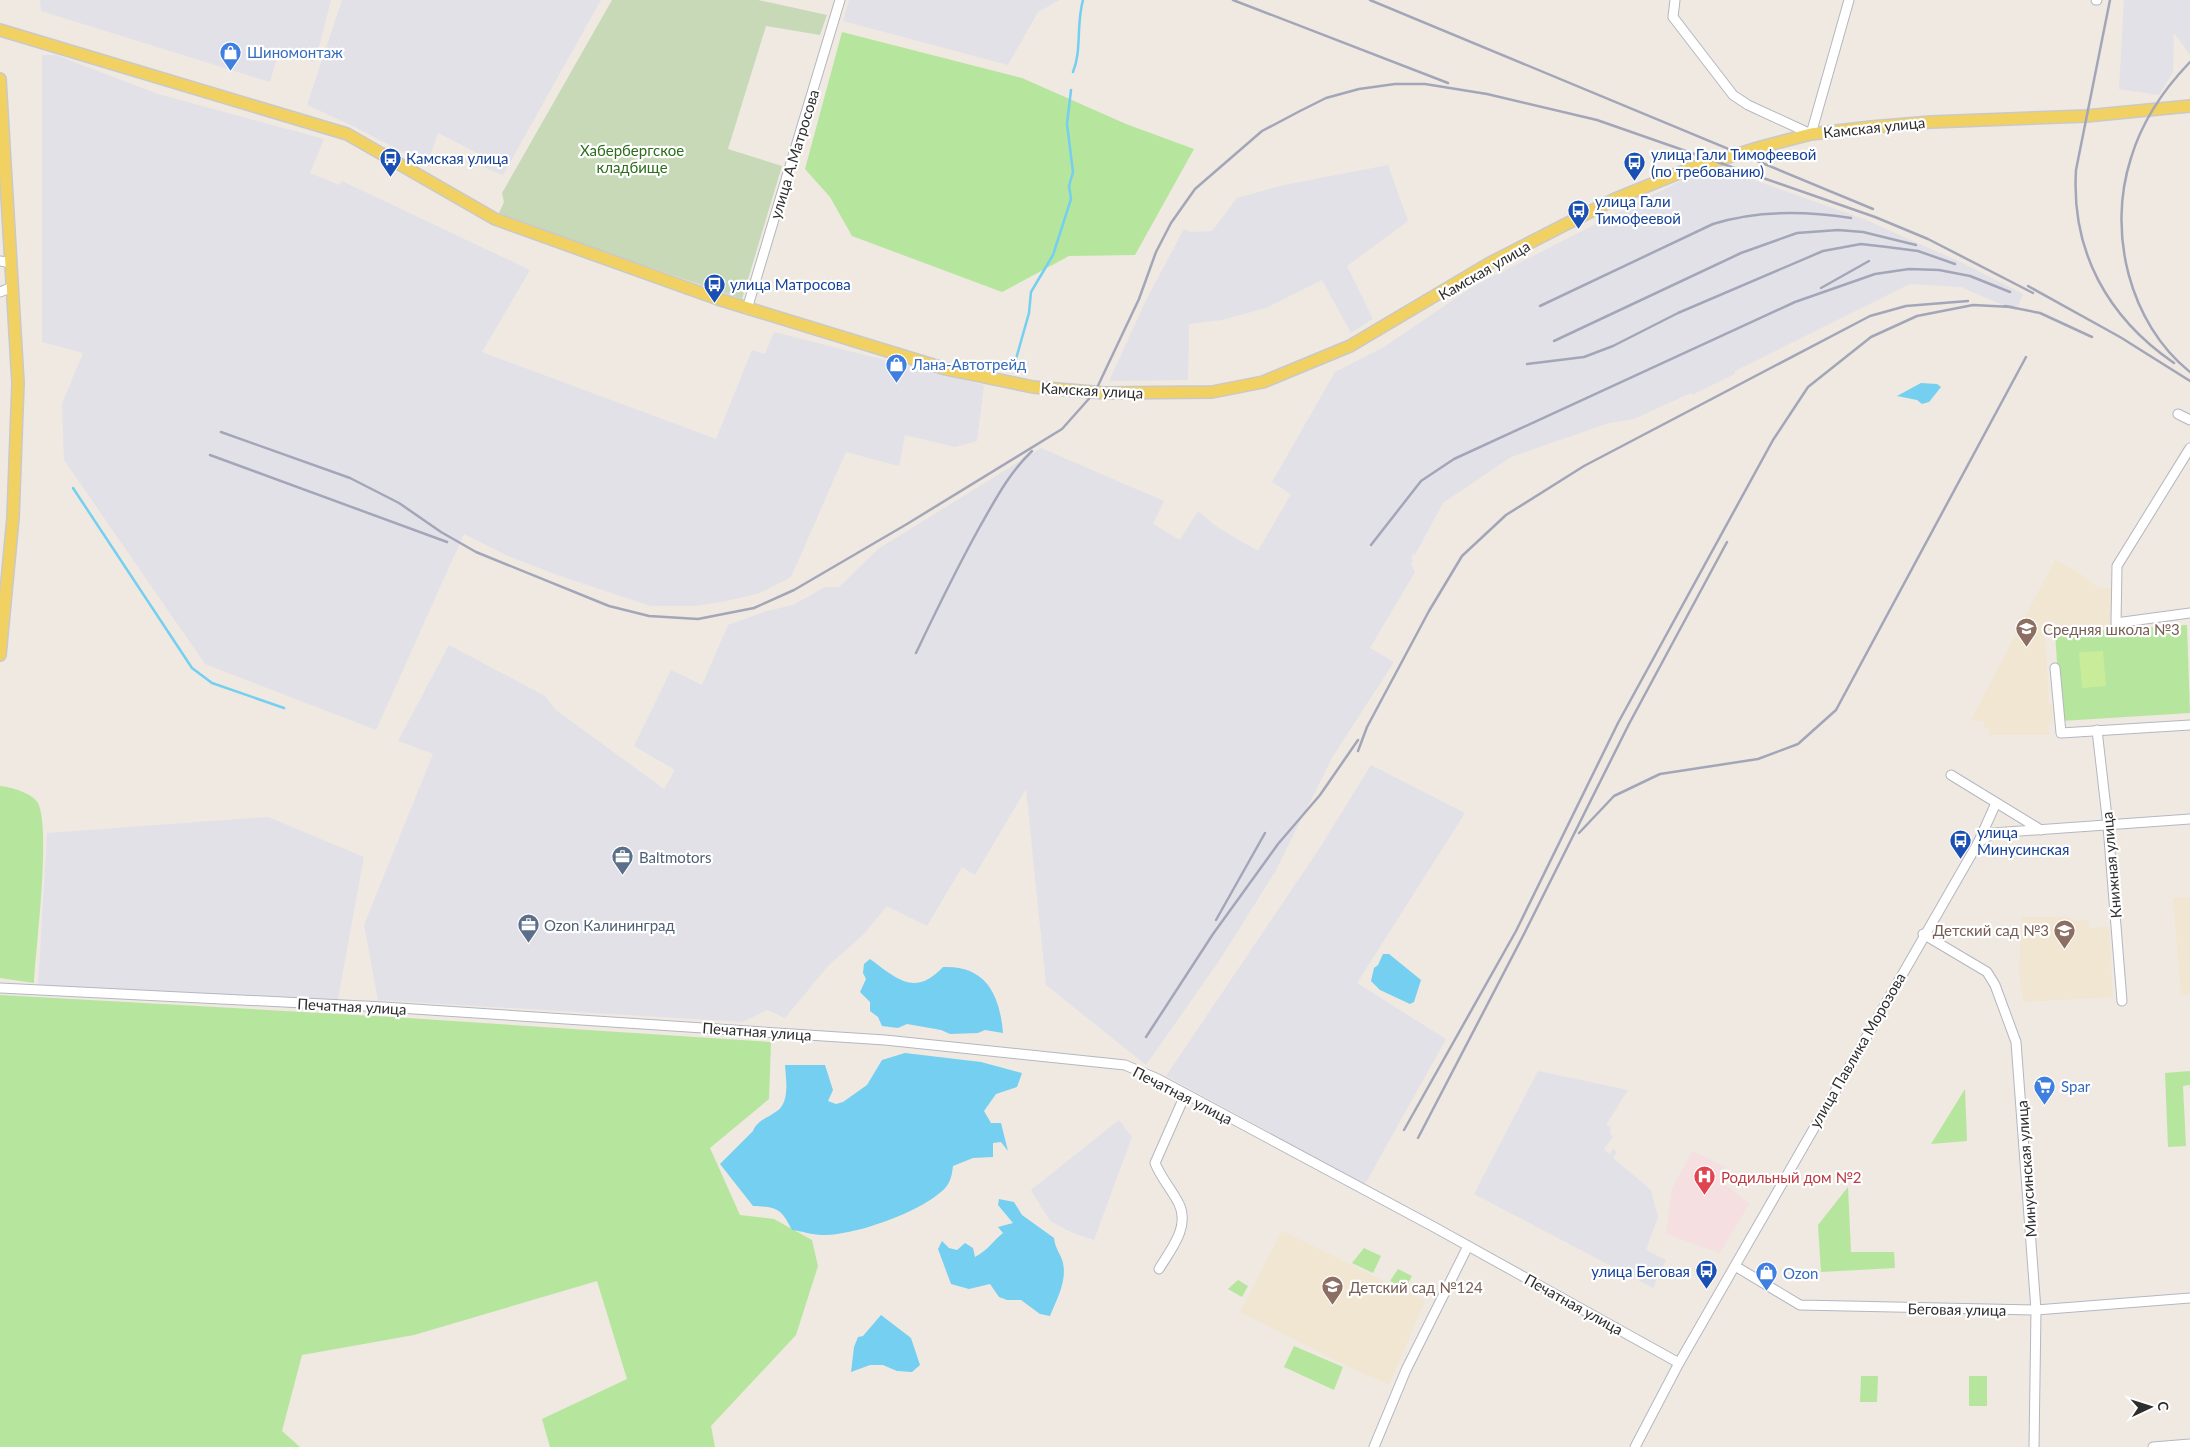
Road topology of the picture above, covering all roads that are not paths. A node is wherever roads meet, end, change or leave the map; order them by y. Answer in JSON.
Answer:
{"nodes":[{"id":1,"x":840,"y":0,"type":"edge"},
{"id":2,"x":1675,"y":0,"type":"edge"},
{"id":3,"x":1849,"y":0,"type":"edge"},
{"id":4,"x":0,"y":30,"type":"edge"},
{"id":5,"x":0,"y":79,"type":"edge"},
{"id":6,"x":2190,"y":106,"type":"edge"},
{"id":7,"x":1811,"y":134,"type":"junction"},
{"id":8,"x":5,"y":262,"type":"edge"},
{"id":9,"x":12,"y":287,"type":"junction"},
{"id":10,"x":0,"y":292,"type":"edge"},
{"id":11,"x":747,"y":309,"type":"junction"},
{"id":12,"x":2178,"y":414,"type":"dead end"},
{"id":13,"x":2190,"y":420,"type":"edge"},
{"id":14,"x":2190,"y":448,"type":"edge"},
{"id":15,"x":2190,"y":614,"type":"edge"},
{"id":16,"x":0,"y":655,"type":"edge"},
{"id":17,"x":2055,"y":668,"type":"dead end"},
{"id":18,"x":2190,"y":725,"type":"edge"},
{"id":19,"x":2097,"y":730,"type":"junction"},
{"id":20,"x":1951,"y":775,"type":"dead end"},
{"id":21,"x":1996,"y":803,"type":"junction"},
{"id":22,"x":2190,"y":819,"type":"edge"},
{"id":23,"x":2108,"y":826,"type":"junction"},
{"id":24,"x":2042,"y":830,"type":"junction"},
{"id":25,"x":1978,"y":843,"type":"junction"},
{"id":26,"x":1923,"y":934,"type":"junction"},
{"id":27,"x":0,"y":988,"type":"edge"},
{"id":28,"x":2122,"y":1001,"type":"dead end"},
{"id":29,"x":1185,"y":1095,"type":"junction"},
{"id":30,"x":1468,"y":1246,"type":"junction"},
{"id":31,"x":1734,"y":1266,"type":"junction"},
{"id":32,"x":1159,"y":1269,"type":"dead end"},
{"id":33,"x":2190,"y":1298,"type":"edge"},
{"id":34,"x":2036,"y":1310,"type":"junction"},
{"id":35,"x":1678,"y":1363,"type":"junction"},
{"id":36,"x":2190,"y":1444,"type":"edge"},
{"id":37,"x":1374,"y":1447,"type":"edge"},
{"id":38,"x":1635,"y":1447,"type":"edge"},
{"id":39,"x":2034,"y":1447,"type":"edge"},
{"id":40,"x":2153,"y":1447,"type":"edge"}],
"edges":[{"from":1,"to":11,"type":"street","name":"улица А.Матросова"},
{"from":2,"to":7,"type":"street"},
{"from":3,"to":7,"type":"street"},
{"from":4,"to":11,"type":"main road","name":"Камская улица"},
{"from":5,"to":8,"type":"main road"},
{"from":6,"to":7,"type":"main road","name":"Камская улица"},
{"from":7,"to":11,"type":"main road","name":"Камская улица"},
{"from":8,"to":9,"type":"main road"},
{"from":9,"to":10,"type":"street"},
{"from":9,"to":16,"type":"main road"},
{"from":12,"to":13,"type":"street"},
{"from":14,"to":15,"type":"street"},
{"from":17,"to":19,"type":"street"},
{"from":18,"to":19,"type":"street"},
{"from":19,"to":23,"type":"street","name":"Книжная улица"},
{"from":20,"to":21,"type":"street"},
{"from":21,"to":24,"type":"street"},
{"from":21,"to":25,"type":"street","name":"улица Павлика Морозова"},
{"from":22,"to":23,"type":"street"},
{"from":23,"to":24,"type":"street"},
{"from":23,"to":28,"type":"street","name":"Книжная улица"},
{"from":24,"to":25,"type":"street"},
{"from":25,"to":26,"type":"street","name":"улица Павлика Морозова"},
{"from":26,"to":31,"type":"street","name":"улица Павлика Морозова"},
{"from":26,"to":34,"type":"street","name":"Минусинская улица"},
{"from":27,"to":29,"type":"street","name":"Печатная улица"},
{"from":29,"to":30,"type":"street","name":"Печатная улица"},
{"from":29,"to":32,"type":"street"},
{"from":30,"to":35,"type":"street","name":"Печатная улица"},
{"from":30,"to":37,"type":"street"},
{"from":31,"to":34,"type":"street","name":"Беговая улица"},
{"from":31,"to":35,"type":"street","name":"улица Павлика Морозова"},
{"from":33,"to":34,"type":"street","name":"Беговая улица"},
{"from":34,"to":39,"type":"street","name":"Минусинская улица"},
{"from":35,"to":38,"type":"street","name":"улица Павлика Морозова"},
{"from":36,"to":40,"type":"street"}]}
